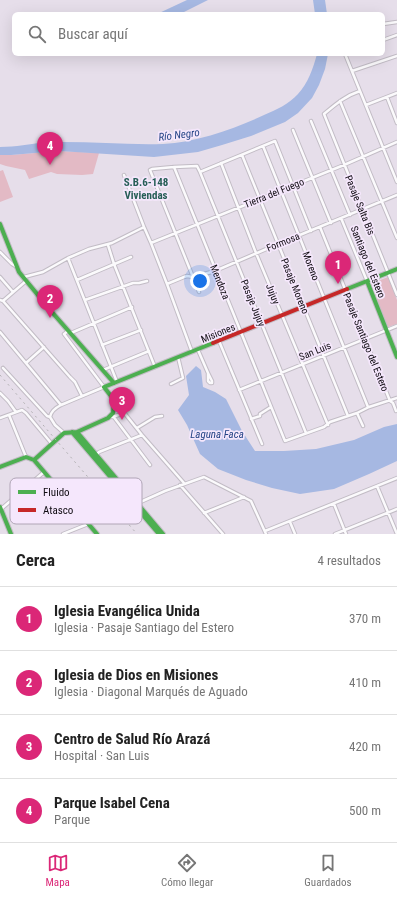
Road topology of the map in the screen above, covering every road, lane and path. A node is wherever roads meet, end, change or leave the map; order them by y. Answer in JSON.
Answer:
{"nodes":[{"id":1,"x":397,"y":22,"type":"edge"},
{"id":2,"x":385,"y":24,"type":"edge"},
{"id":3,"x":397,"y":36,"type":"edge"},
{"id":4,"x":385,"y":39,"type":"edge"},
{"id":5,"x":346,"y":56,"type":"edge"},
{"id":6,"x":397,"y":56,"type":"edge"},
{"id":7,"x":352,"y":71,"type":"junction"},
{"id":8,"x":360,"y":91,"type":"junction"},
{"id":9,"x":397,"y":93,"type":"edge"},
{"id":10,"x":387,"y":97,"type":"junction"},
{"id":11,"x":340,"y":101,"type":"junction"},
{"id":12,"x":366,"y":105,"type":"junction"},
{"id":13,"x":311,"y":120,"type":"dead end"},
{"id":14,"x":397,"y":123,"type":"edge"},
{"id":15,"x":293,"y":130,"type":"dead end"},
{"id":16,"x":397,"y":142,"type":"edge"},
{"id":17,"x":263,"y":146,"type":"junction"},
{"id":18,"x":383,"y":148,"type":"junction"},
{"id":19,"x":242,"y":155,"type":"junction"},
{"id":20,"x":364,"y":156,"type":"junction"},
{"id":21,"x":221,"y":164,"type":"junction"},
{"id":22,"x":344,"y":165,"type":"junction"},
{"id":23,"x":174,"y":166,"type":"junction"},
{"id":24,"x":332,"y":170,"type":"junction"},
{"id":25,"x":200,"y":172,"type":"junction"},
{"id":26,"x":124,"y":175,"type":"dead end"},
{"id":27,"x":312,"y":178,"type":"junction"},
{"id":28,"x":397,"y":182,"type":"edge"},
{"id":29,"x":293,"y":185,"type":"junction"},
{"id":30,"x":280,"y":191,"type":"junction"},
{"id":31,"x":397,"y":195,"type":"edge"},
{"id":32,"x":260,"y":199,"type":"junction"},
{"id":33,"x":382,"y":202,"type":"junction"},
{"id":34,"x":238,"y":208,"type":"junction"},
{"id":35,"x":363,"y":210,"type":"junction"},
{"id":36,"x":350,"y":215,"type":"junction"},
{"id":37,"x":218,"y":216,"type":"junction"},
{"id":38,"x":341,"y":218,"type":"junction"},
{"id":39,"x":331,"y":223,"type":"junction"},
{"id":40,"x":0,"y":224,"type":"edge"},
{"id":41,"x":198,"y":225,"type":"junction"},
{"id":42,"x":144,"y":227,"type":"junction"},
{"id":43,"x":320,"y":227,"type":"junction"},
{"id":44,"x":311,"y":231,"type":"junction"},
{"id":45,"x":176,"y":233,"type":"junction"},
{"id":46,"x":299,"y":235,"type":"junction"},
{"id":47,"x":397,"y":238,"type":"edge"},
{"id":48,"x":151,"y":242,"type":"junction"},
{"id":49,"x":278,"y":244,"type":"junction"},
{"id":50,"x":108,"y":245,"type":"junction"},
{"id":51,"x":0,"y":252,"type":"edge"},
{"id":52,"x":256,"y":253,"type":"junction"},
{"id":53,"x":131,"y":257,"type":"dead end"},
{"id":54,"x":68,"y":258,"type":"junction"},
{"id":55,"x":236,"y":261,"type":"junction"},
{"id":56,"x":114,"y":264,"type":"junction"},
{"id":57,"x":17,"y":268,"type":"junction"},
{"id":58,"x":397,"y":269,"type":"edge"},
{"id":59,"x":215,"y":271,"type":"junction"},
{"id":60,"x":388,"y":272,"type":"junction"},
{"id":61,"x":0,"y":277,"type":"edge"},
{"id":62,"x":23,"y":277,"type":"junction"},
{"id":63,"x":193,"y":277,"type":"junction"},
{"id":64,"x":77,"y":280,"type":"junction"},
{"id":65,"x":147,"y":281,"type":"dead end"},
{"id":66,"x":367,"y":281,"type":"junction"},
{"id":67,"x":26,"y":282,"type":"junction"},
{"id":68,"x":167,"y":284,"type":"junction"},
{"id":69,"x":124,"y":286,"type":"junction"},
{"id":70,"x":345,"y":290,"type":"junction"},
{"id":71,"x":13,"y":292,"type":"junction"},
{"id":72,"x":199,"y":292,"type":"dead end"},
{"id":73,"x":397,"y":295,"type":"edge"},
{"id":74,"x":324,"y":298,"type":"junction"},
{"id":75,"x":2,"y":300,"type":"edge"},
{"id":76,"x":85,"y":300,"type":"junction"},
{"id":77,"x":132,"y":307,"type":"junction"},
{"id":78,"x":303,"y":307,"type":"junction"},
{"id":79,"x":282,"y":315,"type":"junction"},
{"id":80,"x":93,"y":323,"type":"junction"},
{"id":81,"x":262,"y":324,"type":"junction"},
{"id":82,"x":397,"y":326,"type":"edge"},
{"id":83,"x":141,"y":330,"type":"junction"},
{"id":84,"x":386,"y":330,"type":"junction"},
{"id":85,"x":0,"y":332,"type":"edge"},
{"id":86,"x":70,"y":332,"type":"junction"},
{"id":87,"x":241,"y":332,"type":"junction"},
{"id":88,"x":77,"y":340,"type":"junction"},
{"id":89,"x":365,"y":340,"type":"junction"},
{"id":90,"x":219,"y":341,"type":"junction"},
{"id":91,"x":72,"y":344,"type":"junction"},
{"id":92,"x":102,"y":345,"type":"junction"},
{"id":93,"x":44,"y":347,"type":"junction"},
{"id":94,"x":344,"y":348,"type":"junction"},
{"id":95,"x":85,"y":350,"type":"junction"},
{"id":96,"x":198,"y":350,"type":"junction"},
{"id":97,"x":149,"y":351,"type":"junction"},
{"id":98,"x":192,"y":352,"type":"junction"},
{"id":99,"x":80,"y":355,"type":"junction"},
{"id":100,"x":323,"y":356,"type":"junction"},
{"id":101,"x":178,"y":357,"type":"junction"},
{"id":102,"x":397,"y":357,"type":"edge"},
{"id":103,"x":26,"y":363,"type":"junction"},
{"id":104,"x":303,"y":365,"type":"junction"},
{"id":105,"x":110,"y":367,"type":"junction"},
{"id":106,"x":155,"y":367,"type":"junction"},
{"id":107,"x":3,"y":368,"type":"dead end"},
{"id":108,"x":103,"y":370,"type":"junction"},
{"id":109,"x":208,"y":373,"type":"dead end"},
{"id":110,"x":282,"y":373,"type":"junction"},
{"id":111,"x":260,"y":381,"type":"junction"},
{"id":112,"x":115,"y":383,"type":"junction"},
{"id":113,"x":171,"y":384,"type":"dead end"},
{"id":114,"x":104,"y":387,"type":"junction"},
{"id":115,"x":239,"y":390,"type":"junction"},
{"id":116,"x":0,"y":393,"type":"edge"},
{"id":117,"x":82,"y":396,"type":"junction"},
{"id":118,"x":397,"y":398,"type":"edge"},
{"id":119,"x":114,"y":400,"type":"junction"},
{"id":120,"x":390,"y":401,"type":"junction"},
{"id":121,"x":60,"y":405,"type":"junction"},
{"id":122,"x":271,"y":407,"type":"junction"},
{"id":123,"x":368,"y":407,"type":"junction"},
{"id":124,"x":396,"y":411,"type":"edge"},
{"id":125,"x":16,"y":412,"type":"junction"},
{"id":126,"x":125,"y":413,"type":"junction"},
{"id":127,"x":357,"y":413,"type":"junction"},
{"id":128,"x":8,"y":415,"type":"junction"},
{"id":129,"x":162,"y":416,"type":"dead end"},
{"id":130,"x":348,"y":416,"type":"junction"},
{"id":131,"x":50,"y":417,"type":"junction"},
{"id":132,"x":110,"y":417,"type":"junction"},
{"id":133,"x":0,"y":418,"type":"edge"},
{"id":134,"x":251,"y":419,"type":"junction"},
{"id":135,"x":328,"y":425,"type":"junction"},
{"id":136,"x":363,"y":426,"type":"dead end"},
{"id":137,"x":137,"y":428,"type":"junction"},
{"id":138,"x":74,"y":432,"type":"junction"},
{"id":139,"x":64,"y":433,"type":"junction"},
{"id":140,"x":306,"y":433,"type":"junction"},
{"id":141,"x":142,"y":435,"type":"junction"},
{"id":142,"x":131,"y":440,"type":"junction"},
{"id":143,"x":52,"y":444,"type":"junction"},
{"id":144,"x":262,"y":444,"type":"dead end"},
{"id":145,"x":96,"y":455,"type":"junction"},
{"id":146,"x":26,"y":457,"type":"junction"},
{"id":147,"x":34,"y":460,"type":"junction"},
{"id":148,"x":150,"y":465,"type":"dead end"},
{"id":149,"x":0,"y":467,"type":"edge"},
{"id":150,"x":44,"y":472,"type":"junction"},
{"id":151,"x":37,"y":478,"type":"edge"},
{"id":152,"x":49,"y":478,"type":"edge"},
{"id":153,"x":113,"y":478,"type":"edge"},
{"id":154,"x":114,"y":478,"type":"edge"},
{"id":155,"x":397,"y":478,"type":"edge"},
{"id":156,"x":184,"y":483,"type":"junction"},
{"id":157,"x":180,"y":485,"type":"junction"},
{"id":158,"x":378,"y":486,"type":"junction"},
{"id":159,"x":244,"y":496,"type":"junction"},
{"id":160,"x":10,"y":501,"type":"edge"},
{"id":161,"x":142,"y":501,"type":"edge"},
{"id":162,"x":334,"y":504,"type":"junction"},
{"id":163,"x":0,"y":509,"type":"edge"},
{"id":164,"x":397,"y":509,"type":"edge"},
{"id":165,"x":142,"y":512,"type":"edge"},
{"id":166,"x":388,"y":512,"type":"junction"},
{"id":167,"x":142,"y":513,"type":"edge"},
{"id":168,"x":204,"y":513,"type":"junction"},
{"id":169,"x":290,"y":522,"type":"junction"},
{"id":170,"x":88,"y":524,"type":"joint"},
{"id":171,"x":344,"y":530,"type":"junction"},
{"id":172,"x":265,"y":533,"type":"edge"},
{"id":173,"x":11,"y":534,"type":"edge"},
{"id":174,"x":63,"y":534,"type":"edge"},
{"id":175,"x":97,"y":534,"type":"edge"},
{"id":176,"x":159,"y":534,"type":"edge"},
{"id":177,"x":163,"y":534,"type":"edge"},
{"id":178,"x":223,"y":534,"type":"edge"},
{"id":179,"x":295,"y":534,"type":"edge"},
{"id":180,"x":335,"y":534,"type":"edge"},
{"id":181,"x":346,"y":534,"type":"edge"},
{"id":182,"x":397,"y":534,"type":"edge"}],
"edges":[{"from":1,"to":2,"type":"street"},
{"from":3,"to":4,"type":"street"},
{"from":5,"to":7,"type":"street"},
{"from":6,"to":7,"type":"street"},
{"from":7,"to":8,"type":"street"},
{"from":8,"to":11,"type":"street"},
{"from":8,"to":12,"type":"street"},
{"from":9,"to":10,"type":"street"},
{"from":10,"to":12,"type":"street"},
{"from":10,"to":14,"type":"street"},
{"from":11,"to":20,"type":"street"},
{"from":11,"to":22,"type":"street","name":"Pasaje Salta Bis"},
{"from":12,"to":18,"type":"street"},
{"from":13,"to":24,"type":"street"},
{"from":15,"to":27,"type":"street"},
{"from":16,"to":18,"type":"street","name":"Tierra del Fuego"},
{"from":17,"to":19,"type":"street"},
{"from":17,"to":29,"type":"street"},
{"from":17,"to":30,"type":"street","name":"Moreno"},
{"from":18,"to":20,"type":"street","name":"Tierra del Fuego"},
{"from":18,"to":28,"type":"street"},
{"from":19,"to":21,"type":"street"},
{"from":19,"to":32,"type":"street","name":"Pasaje Moreno"},
{"from":20,"to":22,"type":"street","name":"Tierra del Fuego"},
{"from":20,"to":33,"type":"street"},
{"from":21,"to":25,"type":"street"},
{"from":21,"to":34,"type":"street","name":"Jujuy"},
{"from":22,"to":24,"type":"street","name":"Tierra del Fuego"},
{"from":22,"to":35,"type":"street","name":"Pasaje Salta Bis"},
{"from":23,"to":25,"type":"street"},
{"from":23,"to":41,"type":"street","name":"Mendoza"},
{"from":23,"to":45,"type":"street"},
{"from":24,"to":27,"type":"street","name":"Tierra del Fuego"},
{"from":24,"to":36,"type":"street"},
{"from":25,"to":37,"type":"street","name":"Pasaje Jujuy"},
{"from":26,"to":42,"type":"street"},
{"from":27,"to":29,"type":"street","name":"Tierra del Fuego"},
{"from":27,"to":39,"type":"street"},
{"from":29,"to":30,"type":"street","name":"Tierra del Fuego"},
{"from":29,"to":44,"type":"street"},
{"from":30,"to":32,"type":"street","name":"Tierra del Fuego"},
{"from":30,"to":46,"type":"street","name":"Moreno"},
{"from":31,"to":33,"type":"street","name":"Formosa"},
{"from":32,"to":34,"type":"street","name":"Tierra del Fuego"},
{"from":32,"to":49,"type":"street","name":"Pasaje Moreno"},
{"from":33,"to":35,"type":"street","name":"Formosa"},
{"from":33,"to":47,"type":"street"},
{"from":34,"to":37,"type":"street","name":"Tierra del Fuego"},
{"from":34,"to":52,"type":"street","name":"Jujuy"},
{"from":35,"to":36,"type":"street","name":"Formosa"},
{"from":35,"to":60,"type":"street","name":"Pasaje Salta Bis"},
{"from":36,"to":38,"type":"street","name":"Formosa"},
{"from":37,"to":41,"type":"street","name":"Tierra del Fuego"},
{"from":37,"to":55,"type":"street","name":"Pasaje Jujuy"},
{"from":38,"to":39,"type":"street","name":"Formosa"},
{"from":38,"to":66,"type":"street","name":"Santiago del Estero"},
{"from":39,"to":43,"type":"street","name":"Formosa"},
{"from":40,"to":57,"type":"street"},
{"from":41,"to":45,"type":"street","name":"Tierra del Fuego"},
{"from":41,"to":59,"type":"street","name":"Mendoza"},
{"from":42,"to":48,"type":"street"},
{"from":42,"to":50,"type":"street"},
{"from":43,"to":44,"type":"street","name":"Formosa"},
{"from":43,"to":70,"type":"street","name":"Pasaje Santiago del Estero"},
{"from":44,"to":46,"type":"street","name":"Formosa"},
{"from":45,"to":48,"type":"street","name":"Tierra del Fuego"},
{"from":45,"to":63,"type":"street"},
{"from":46,"to":49,"type":"street","name":"Formosa"},
{"from":46,"to":74,"type":"street","name":"Moreno"},
{"from":48,"to":68,"type":"street"},
{"from":49,"to":52,"type":"street","name":"Formosa"},
{"from":49,"to":78,"type":"street","name":"Pasaje Moreno"},
{"from":50,"to":54,"type":"street"},
{"from":50,"to":56,"type":"street"},
{"from":51,"to":57,"type":"street"},
{"from":52,"to":55,"type":"street","name":"Formosa"},
{"from":52,"to":79,"type":"street","name":"Jujuy"},
{"from":53,"to":56,"type":"street"},
{"from":54,"to":62,"type":"street"},
{"from":54,"to":64,"type":"street"},
{"from":55,"to":59,"type":"street","name":"Formosa"},
{"from":55,"to":81,"type":"street","name":"Pasaje Jujuy"},
{"from":56,"to":64,"type":"street"},
{"from":56,"to":69,"type":"street"},
{"from":57,"to":62,"type":"street"},
{"from":58,"to":60,"type":"street","name":"Misiones"},
{"from":59,"to":63,"type":"street","name":"Formosa"},
{"from":59,"to":87,"type":"street","name":"Mendoza"},
{"from":60,"to":66,"type":"street","name":"Misiones"},
{"from":60,"to":73,"type":"street","name":"Pasaje Salta Bis"},
{"from":61,"to":71,"type":"street"},
{"from":62,"to":67,"type":"street"},
{"from":63,"to":68,"type":"street","name":"Formosa"},
{"from":63,"to":72,"type":"street"},
{"from":64,"to":76,"type":"street"},
{"from":65,"to":69,"type":"street"},
{"from":66,"to":70,"type":"street","name":"Misiones"},
{"from":66,"to":84,"type":"street","name":"Santiago del Estero"},
{"from":67,"to":71,"type":"street"},
{"from":67,"to":86,"type":"street"},
{"from":68,"to":98,"type":"street"},
{"from":69,"to":76,"type":"street"},
{"from":69,"to":77,"type":"street"},
{"from":70,"to":74,"type":"street","name":"Misiones"},
{"from":70,"to":89,"type":"street","name":"Pasaje Santiago del Estero"},
{"from":71,"to":75,"type":"street"},
{"from":74,"to":78,"type":"street","name":"Misiones"},
{"from":74,"to":94,"type":"street","name":"Moreno"},
{"from":75,"to":93,"type":"street"},
{"from":76,"to":80,"type":"street"},
{"from":77,"to":80,"type":"street"},
{"from":77,"to":83,"type":"street"},
{"from":78,"to":79,"type":"street","name":"Misiones"},
{"from":78,"to":100,"type":"street","name":"Pasaje Moreno"},
{"from":79,"to":81,"type":"street","name":"Misiones"},
{"from":79,"to":104,"type":"street","name":"Jujuy"},
{"from":80,"to":86,"type":"street"},
{"from":80,"to":92,"type":"street"},
{"from":81,"to":87,"type":"street","name":"Misiones"},
{"from":81,"to":110,"type":"street","name":"Pasaje Jujuy"},
{"from":82,"to":84,"type":"street","name":"San Luis"},
{"from":83,"to":92,"type":"street"},
{"from":83,"to":97,"type":"street"},
{"from":84,"to":89,"type":"street","name":"San Luis"},
{"from":84,"to":102,"type":"street","name":"Santiago del Estero"},
{"from":85,"to":103,"type":"street"},
{"from":86,"to":88,"type":"street"},
{"from":86,"to":91,"type":"street"},
{"from":87,"to":90,"type":"street","name":"Misiones"},
{"from":87,"to":111,"type":"street","name":"Mendoza"},
{"from":88,"to":91,"type":"street"},
{"from":88,"to":95,"type":"street"},
{"from":89,"to":94,"type":"street","name":"San Luis"},
{"from":89,"to":120,"type":"street","name":"Pasaje Santiago del Estero"},
{"from":90,"to":96,"type":"street","name":"Misiones"},
{"from":90,"to":115,"type":"street"},
{"from":91,"to":99,"type":"street"},
{"from":92,"to":105,"type":"street"},
{"from":93,"to":103,"type":"street"},
{"from":93,"to":117,"type":"street"},
{"from":94,"to":100,"type":"street","name":"San Luis"},
{"from":94,"to":123,"type":"street","name":"Moreno"},
{"from":95,"to":99,"type":"street"},
{"from":95,"to":108,"type":"street"},
{"from":96,"to":98,"type":"street","name":"Misiones"},
{"from":96,"to":109,"type":"street"},
{"from":97,"to":105,"type":"street"},
{"from":97,"to":106,"type":"street"},
{"from":98,"to":101,"type":"street","name":"Misiones"},
{"from":99,"to":114,"type":"street"},
{"from":100,"to":104,"type":"street","name":"San Luis"},
{"from":100,"to":130,"type":"street","name":"Pasaje Moreno"},
{"from":101,"to":106,"type":"street","name":"Misiones"},
{"from":101,"to":113,"type":"street"},
{"from":103,"to":121,"type":"street"},
{"from":104,"to":110,"type":"street","name":"San Luis"},
{"from":104,"to":135,"type":"street","name":"Jujuy"},
{"from":105,"to":108,"type":"street"},
{"from":105,"to":112,"type":"street"},
{"from":106,"to":112,"type":"street","name":"Misiones"},
{"from":107,"to":131,"type":"street"},
{"from":108,"to":112,"type":"street"},
{"from":110,"to":111,"type":"street","name":"San Luis"},
{"from":110,"to":140,"type":"street","name":"Pasaje Jujuy"},
{"from":111,"to":115,"type":"street","name":"San Luis"},
{"from":111,"to":122,"type":"street","name":"Mendoza"},
{"from":112,"to":114,"type":"street","name":"Misiones"},
{"from":114,"to":117,"type":"street","name":"Misiones"},
{"from":114,"to":119,"type":"street"},
{"from":115,"to":134,"type":"street"},
{"from":116,"to":125,"type":"street"},
{"from":117,"to":121,"type":"street","name":"Misiones"},
{"from":118,"to":120,"type":"street"},
{"from":119,"to":126,"type":"street"},
{"from":119,"to":132,"type":"street"},
{"from":120,"to":123,"type":"street"},
{"from":120,"to":124,"type":"street","name":"Pasaje Santiago del Estero"},
{"from":121,"to":131,"type":"street","name":"Misiones"},
{"from":122,"to":134,"type":"street"},
{"from":122,"to":140,"type":"street","name":"Mendoza"},
{"from":123,"to":127,"type":"street"},
{"from":125,"to":128,"type":"street"},
{"from":125,"to":143,"type":"street"},
{"from":126,"to":132,"type":"street"},
{"from":126,"to":137,"type":"street"},
{"from":127,"to":130,"type":"street"},
{"from":127,"to":136,"type":"street"},
{"from":128,"to":133,"type":"street"},
{"from":128,"to":146,"type":"street"},
{"from":129,"to":137,"type":"street"},
{"from":130,"to":135,"type":"street"},
{"from":131,"to":139,"type":"street"},
{"from":132,"to":138,"type":"street"},
{"from":132,"to":142,"type":"street"},
{"from":134,"to":144,"type":"street"},
{"from":135,"to":140,"type":"street"},
{"from":137,"to":141,"type":"street"},
{"from":138,"to":139,"type":"street"},
{"from":138,"to":145,"type":"street"},
{"from":138,"to":153,"type":"street"},
{"from":139,"to":143,"type":"street"},
{"from":141,"to":142,"type":"street"},
{"from":141,"to":156,"type":"street"},
{"from":142,"to":145,"type":"street"},
{"from":142,"to":148,"type":"street"},
{"from":143,"to":147,"type":"street"},
{"from":145,"to":154,"type":"street"},
{"from":146,"to":147,"type":"street"},
{"from":146,"to":149,"type":"street"},
{"from":147,"to":150,"type":"street"},
{"from":150,"to":151,"type":"street"},
{"from":150,"to":152,"type":"street"},
{"from":155,"to":158,"type":"street"},
{"from":156,"to":157,"type":"street"},
{"from":156,"to":159,"type":"street"},
{"from":157,"to":161,"type":"street"},
{"from":157,"to":168,"type":"street"},
{"from":158,"to":162,"type":"street"},
{"from":158,"to":166,"type":"street"},
{"from":159,"to":168,"type":"street"},
{"from":159,"to":172,"type":"street"},
{"from":160,"to":163,"type":"street"},
{"from":162,"to":169,"type":"street"},
{"from":162,"to":171,"type":"street"},
{"from":163,"to":173,"type":"street"},
{"from":164,"to":166,"type":"street"},
{"from":165,"to":177,"type":"street"},
{"from":166,"to":171,"type":"street"},
{"from":166,"to":182,"type":"street"},
{"from":167,"to":176,"type":"street"},
{"from":168,"to":178,"type":"street"},
{"from":169,"to":172,"type":"street"},
{"from":169,"to":179,"type":"street"},
{"from":170,"to":174,"type":"street"},
{"from":170,"to":175,"type":"street"},
{"from":171,"to":180,"type":"street"},
{"from":171,"to":181,"type":"street"}]}
